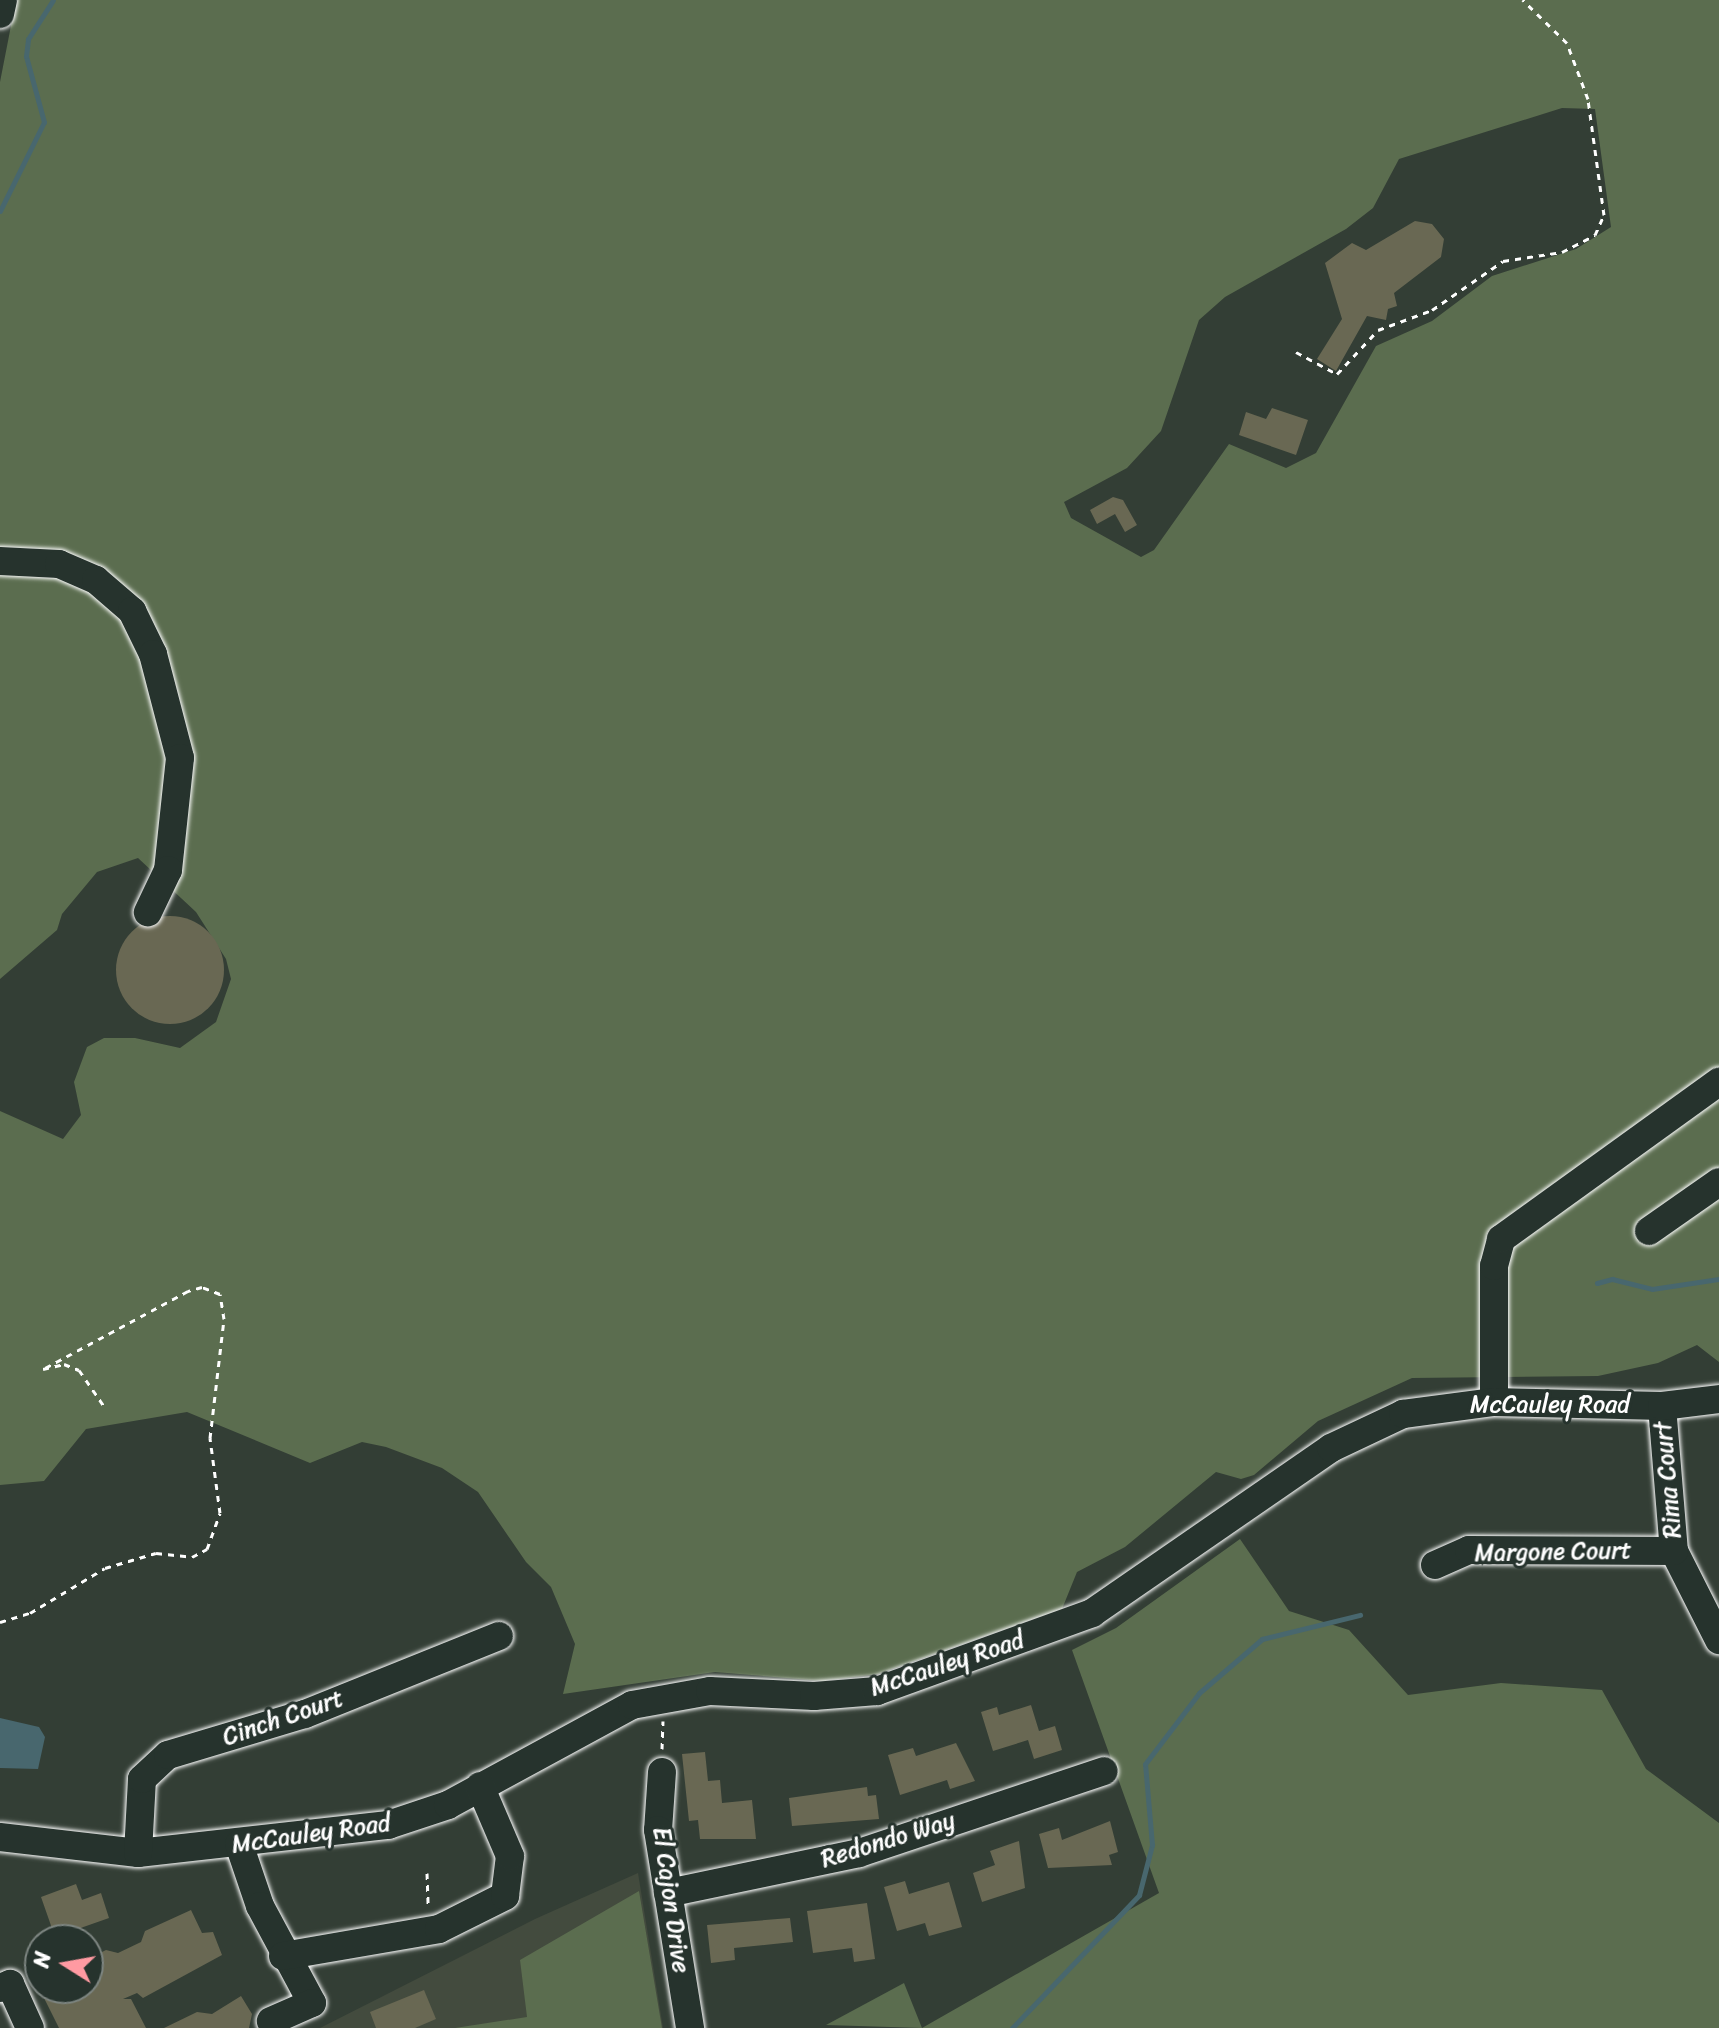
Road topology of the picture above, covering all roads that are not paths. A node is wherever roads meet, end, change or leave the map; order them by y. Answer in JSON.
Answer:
{"nodes":[{"id":1,"x":3,"y":0,"type":"edge"},
{"id":2,"x":0,"y":14,"type":"edge"},
{"id":3,"x":0,"y":561,"type":"edge"},
{"id":4,"x":148,"y":912,"type":"dead end"},
{"id":5,"x":1719,"y":1082,"type":"edge"},
{"id":6,"x":1719,"y":1182,"type":"edge"},
{"id":7,"x":1649,"y":1231,"type":"dead end"},
{"id":8,"x":1719,"y":1399,"type":"edge"},
{"id":9,"x":1494,"y":1402,"type":"junction"},
{"id":10,"x":1662,"y":1406,"type":"junction"},
{"id":11,"x":1674,"y":1551,"type":"junction"},
{"id":12,"x":1435,"y":1565,"type":"dead end"},
{"id":13,"x":499,"y":1636,"type":"dead end"},
{"id":14,"x":1719,"y":1640,"type":"edge"},
{"id":15,"x":662,"y":1760,"type":"road end"},
{"id":16,"x":1104,"y":1771,"type":"dead end"},
{"id":17,"x":480,"y":1786,"type":"junction"},
{"id":18,"x":0,"y":1837,"type":"edge"},
{"id":19,"x":239,"y":1844,"type":"junction"},
{"id":20,"x":138,"y":1853,"type":"junction"},
{"id":21,"x":668,"y":1893,"type":"junction"},
{"id":22,"x":283,"y":1956,"type":"junction"},
{"id":23,"x":0,"y":1988,"type":"edge"},
{"id":24,"x":271,"y":2021,"type":"dead end"},
{"id":25,"x":30,"y":2028,"type":"edge"},
{"id":26,"x":690,"y":2028,"type":"edge"}],
"edges":[{"from":1,"to":2,"type":"street"},
{"from":3,"to":4,"type":"street"},
{"from":5,"to":9,"type":"street"},
{"from":6,"to":7,"type":"street"},
{"from":8,"to":10,"type":"street","name":"McCauley Road"},
{"from":9,"to":10,"type":"street","name":"McCauley Road"},
{"from":9,"to":17,"type":"street","name":"McCauley Road"},
{"from":10,"to":11,"type":"street","name":"Rima Court"},
{"from":11,"to":12,"type":"street","name":"Margone Court"},
{"from":11,"to":14,"type":"street","name":"Rima Court"},
{"from":13,"to":20,"type":"street","name":"Cinch Court"},
{"from":15,"to":21,"type":"street","name":"El Cajon Drive"},
{"from":16,"to":21,"type":"street","name":"Redondo Way"},
{"from":17,"to":19,"type":"street","name":"McCauley Road"},
{"from":17,"to":22,"type":"street"},
{"from":18,"to":20,"type":"street","name":"McCauley Road"},
{"from":19,"to":20,"type":"street","name":"McCauley Road"},
{"from":19,"to":22,"type":"street"},
{"from":21,"to":26,"type":"street","name":"El Cajon Drive"},
{"from":22,"to":24,"type":"street"},
{"from":23,"to":25,"type":"street"}]}
